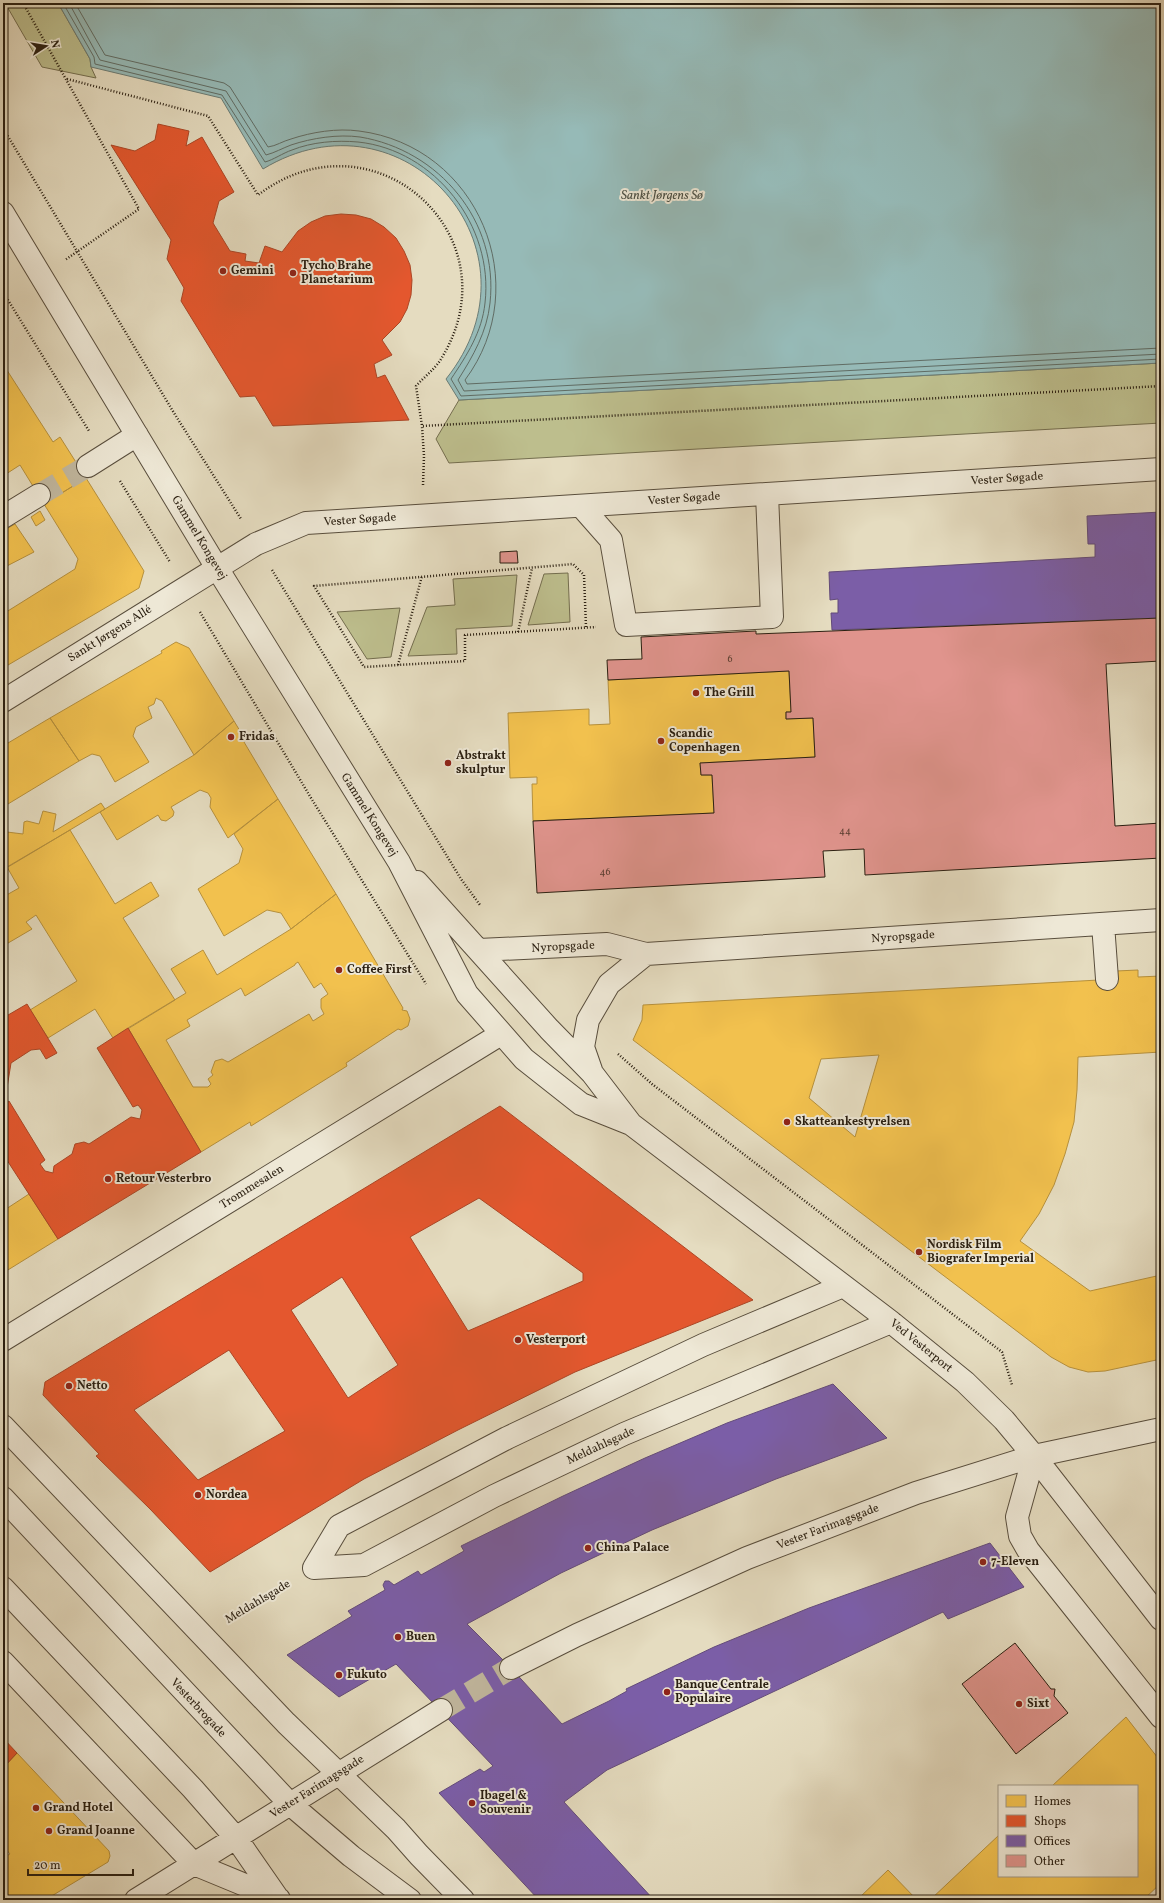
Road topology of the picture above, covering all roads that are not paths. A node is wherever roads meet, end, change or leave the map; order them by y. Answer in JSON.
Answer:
{"nodes":[{"id":1,"x":3,"y":213,"type":"edge"},
{"id":2,"x":137,"y":435,"type":"junction"},
{"id":3,"x":96,"y":461,"type":"tunnel mouth"},
{"id":4,"x":1161,"y":469,"type":"edge"},
{"id":5,"x":767,"y":494,"type":"junction"},
{"id":6,"x":39,"y":495,"type":"tunnel mouth"},
{"id":7,"x":581,"y":506,"type":"junction"},
{"id":8,"x":3,"y":517,"type":"edge"},
{"id":9,"x":217,"y":568,"type":"junction"},
{"id":10,"x":3,"y":701,"type":"edge"},
{"id":11,"x":399,"y":862,"type":"junction"},
{"id":12,"x":1161,"y":920,"type":"edge"},
{"id":13,"x":1103,"y":924,"type":"junction"},
{"id":14,"x":479,"y":950,"type":"junction"},
{"id":15,"x":646,"y":954,"type":"junction"},
{"id":16,"x":1107,"y":979,"type":"dead end"},
{"id":17,"x":501,"y":1034,"type":"junction"},
{"id":18,"x":592,"y":1073,"type":"junction"},
{"id":19,"x":631,"y":1124,"type":"junction"},
{"id":20,"x":843,"y":1286,"type":"junction"},
{"id":21,"x":891,"y":1322,"type":"junction"},
{"id":22,"x":3,"y":1340,"type":"edge"},
{"id":23,"x":3,"y":1426,"type":"edge"},
{"id":24,"x":1161,"y":1429,"type":"edge"},
{"id":25,"x":1034,"y":1456,"type":"junction"},
{"id":26,"x":3,"y":1498,"type":"edge"},
{"id":27,"x":3,"y":1588,"type":"edge"},
{"id":28,"x":1161,"y":1619,"type":"edge"},
{"id":29,"x":3,"y":1662,"type":"edge"},
{"id":30,"x":511,"y":1668,"type":"tunnel mouth"},
{"id":31,"x":441,"y":1710,"type":"tunnel mouth"},
{"id":32,"x":1161,"y":1717,"type":"edge"},
{"id":33,"x":338,"y":1774,"type":"junction"},
{"id":34,"x":290,"y":1804,"type":"junction"},
{"id":35,"x":236,"y":1838,"type":"junction"},
{"id":36,"x":194,"y":1864,"type":"junction"},
{"id":37,"x":136,"y":1900,"type":"edge"},
{"id":38,"x":279,"y":1900,"type":"edge"},
{"id":39,"x":410,"y":1900,"type":"edge"},
{"id":40,"x":463,"y":1900,"type":"edge"}],
"edges":[{"from":1,"to":2,"type":"street","name":"Gammel Kongevej"},
{"from":2,"to":3,"type":"street"},
{"from":2,"to":9,"type":"street","name":"Gammel Kongevej"},
{"from":4,"to":5,"type":"street","name":"Vester Søgade"},
{"from":5,"to":7,"type":"street","name":"Vester Søgade"},
{"from":5,"to":7,"type":"street"},
{"from":6,"to":8,"type":"street"},
{"from":7,"to":9,"type":"street","name":"Vester Søgade"},
{"from":9,"to":10,"type":"street","name":"Sankt Jørgens Allé"},
{"from":9,"to":11,"type":"street","name":"Gammel Kongevej"},
{"from":11,"to":14,"type":"street","name":"Gammel Kongevej"},
{"from":11,"to":17,"type":"street","name":"Gammel Kongevej"},
{"from":12,"to":13,"type":"street","name":"Nyropsgade"},
{"from":13,"to":15,"type":"street","name":"Nyropsgade"},
{"from":13,"to":16,"type":"street"},
{"from":14,"to":15,"type":"street","name":"Nyropsgade"},
{"from":14,"to":18,"type":"street","name":"Gammel Kongevej"},
{"from":15,"to":18,"type":"street"},
{"from":17,"to":19,"type":"street","name":"Gammel Kongevej"},
{"from":17,"to":22,"type":"street","name":"Trommesalen"},
{"from":18,"to":19,"type":"street","name":"Gammel Kongevej"},
{"from":19,"to":20,"type":"street","name":"Ved Vesterport"},
{"from":20,"to":21,"type":"street","name":"Ved Vesterport"},
{"from":20,"to":21,"type":"street","name":"Meldahlsgade"},
{"from":21,"to":25,"type":"street","name":"Ved Vesterport"},
{"from":23,"to":33,"type":"street"},
{"from":24,"to":25,"type":"street","name":"Vester Farimagsgade"},
{"from":25,"to":28,"type":"street","name":"Ved Vesterport"},
{"from":25,"to":30,"type":"street","name":"Vester Farimagsgade"},
{"from":25,"to":32,"type":"street"},
{"from":26,"to":34,"type":"street","name":"Vesterbrogade"},
{"from":27,"to":35,"type":"street"},
{"from":29,"to":36,"type":"street"},
{"from":31,"to":33,"type":"street","name":"Vester Farimagsgade"},
{"from":33,"to":34,"type":"street","name":"Vester Farimagsgade"},
{"from":33,"to":40,"type":"street"},
{"from":34,"to":35,"type":"street","name":"Vester Farimagsgade"},
{"from":34,"to":39,"type":"street","name":"Vesterbrogade"},
{"from":35,"to":36,"type":"street","name":"Vester Farimagsgade"},
{"from":35,"to":38,"type":"street"},
{"from":36,"to":37,"type":"street","name":"Vester Farimagsgade"},
{"from":36,"to":38,"type":"street"}]}
